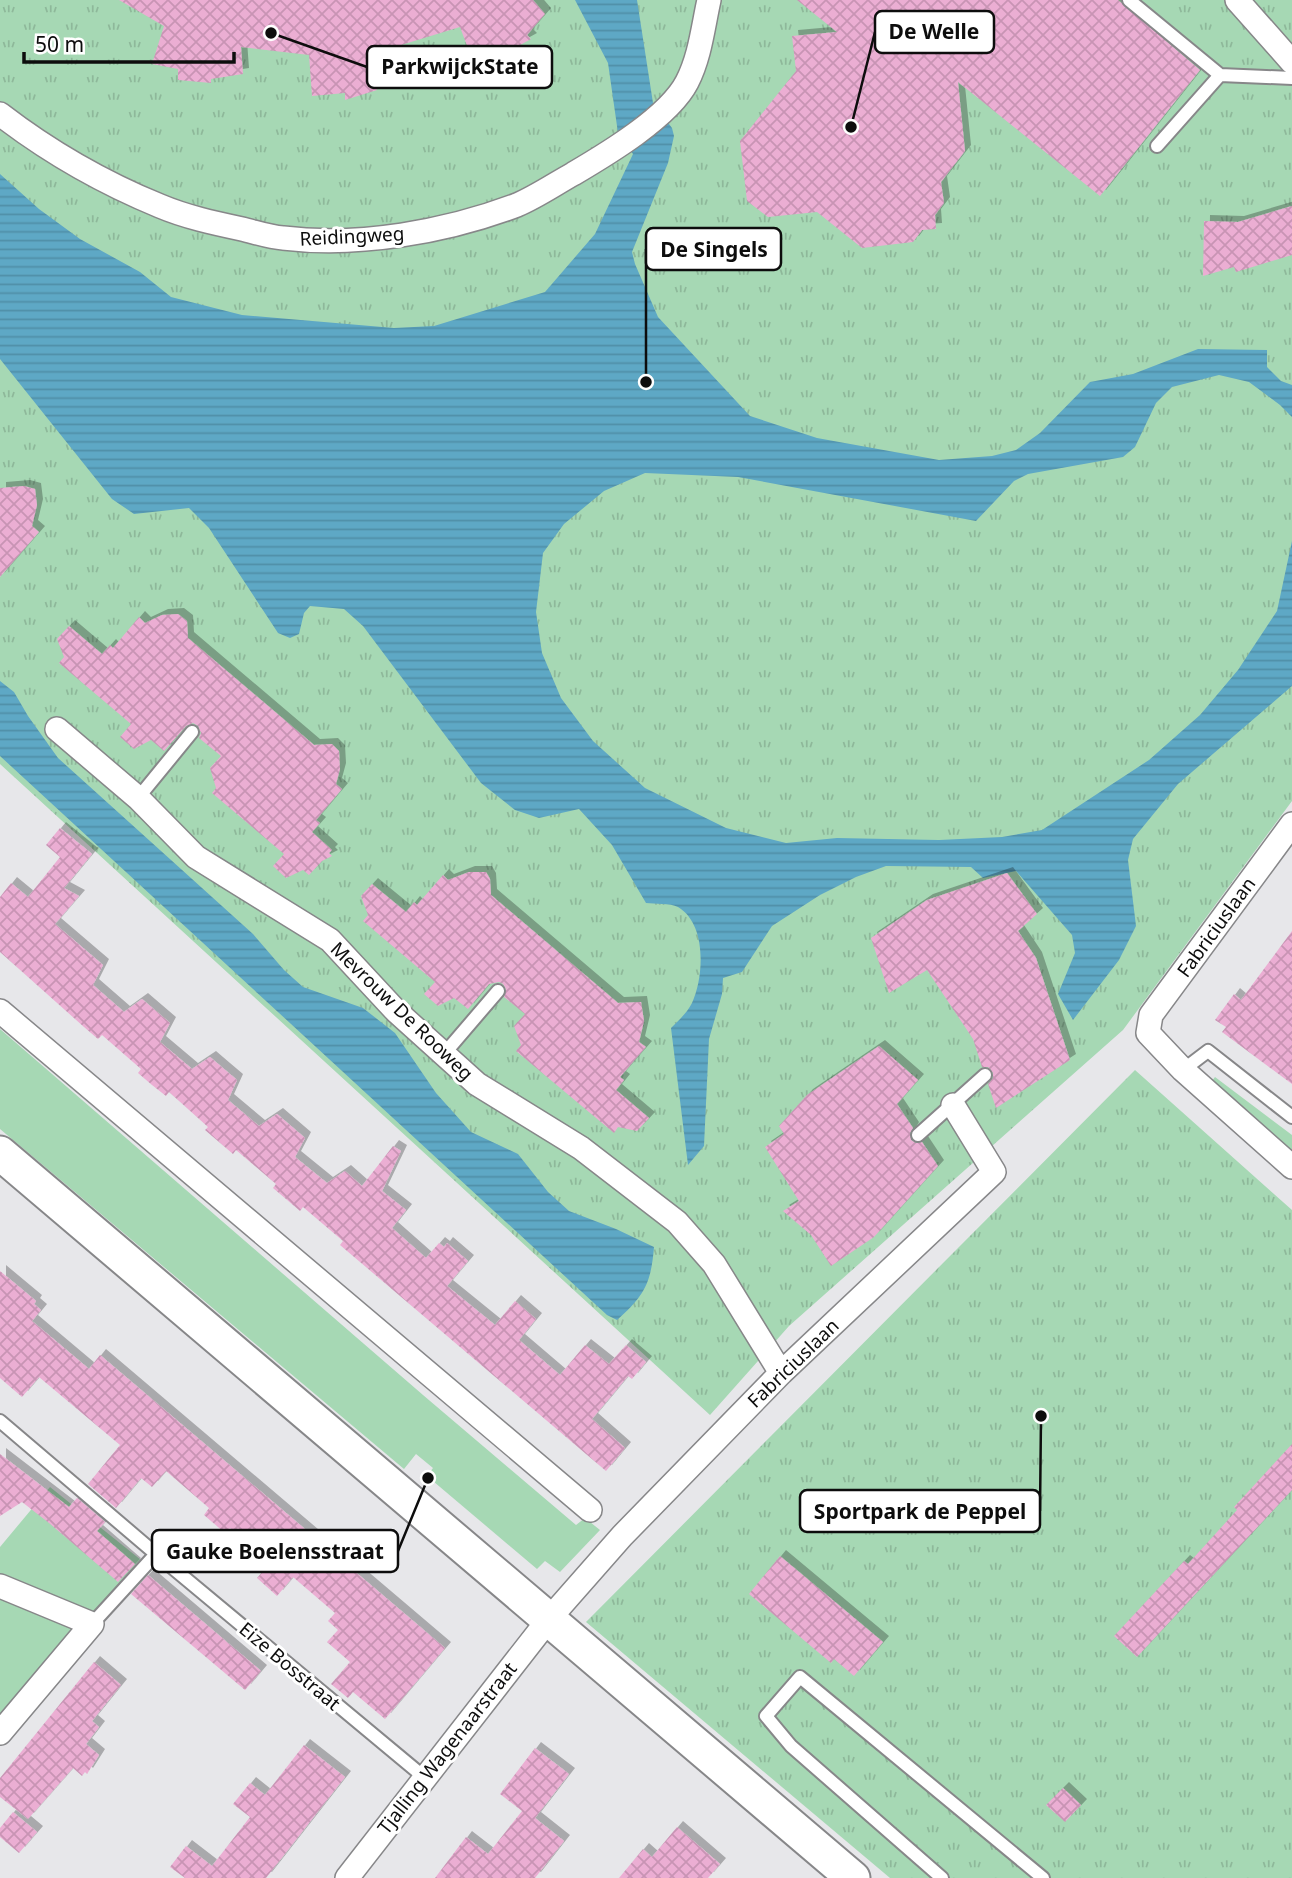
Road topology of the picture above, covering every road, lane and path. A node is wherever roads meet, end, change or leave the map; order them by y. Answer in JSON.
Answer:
{"nodes":[{"id":1,"x":709,"y":0,"type":"edge"},
{"id":2,"x":1129,"y":0,"type":"edge"},
{"id":3,"x":1237,"y":0,"type":"edge"},
{"id":4,"x":1292,"y":62,"type":"edge"},
{"id":5,"x":1220,"y":75,"type":"junction"},
{"id":6,"x":1292,"y":78,"type":"edge"},
{"id":7,"x":0,"y":114,"type":"edge"},
{"id":8,"x":1157,"y":146,"type":"dead end"},
{"id":9,"x":57,"y":729,"type":"dead end"},
{"id":10,"x":192,"y":732,"type":"dead end"},
{"id":11,"x":138,"y":797,"type":"junction"},
{"id":12,"x":1292,"y":824,"type":"edge"},
{"id":13,"x":498,"y":991,"type":"dead end"},
{"id":14,"x":0,"y":1011,"type":"edge"},
{"id":15,"x":444,"y":1055,"type":"junction"},
{"id":16,"x":1183,"y":1070,"type":"junction"},
{"id":17,"x":985,"y":1075,"type":"dead end"},
{"id":18,"x":953,"y":1105,"type":"junction"},
{"id":19,"x":1292,"y":1117,"type":"edge"},
{"id":20,"x":918,"y":1135,"type":"dead end"},
{"id":21,"x":0,"y":1153,"type":"edge"},
{"id":22,"x":1292,"y":1167,"type":"edge"},
{"id":23,"x":781,"y":1373,"type":"junction"},
{"id":24,"x":0,"y":1421,"type":"edge"},
{"id":25,"x":590,"y":1510,"type":"dead end"},
{"id":26,"x":156,"y":1554,"type":"junction"},
{"id":27,"x":0,"y":1586,"type":"edge"},
{"id":28,"x":548,"y":1619,"type":"junction"},
{"id":29,"x":92,"y":1624,"type":"junction"},
{"id":30,"x":0,"y":1733,"type":"edge"},
{"id":31,"x":424,"y":1777,"type":"junction"},
{"id":32,"x":347,"y":1878,"type":"edge"},
{"id":33,"x":853,"y":1878,"type":"edge"},
{"id":34,"x":942,"y":1878,"type":"edge"},
{"id":35,"x":1043,"y":1878,"type":"edge"}],
"edges":[{"from":1,"to":7,"type":"street","name":"Reidingweg"},
{"from":2,"to":5,"type":"lane"},
{"from":3,"to":4,"type":"street"},
{"from":5,"to":6,"type":"lane"},
{"from":5,"to":8,"type":"lane"},
{"from":9,"to":11,"type":"street","name":"Mevrouw De Rooweg"},
{"from":10,"to":11,"type":"lane"},
{"from":11,"to":15,"type":"street","name":"Mevrouw De Rooweg"},
{"from":12,"to":16,"type":"street","name":"Fabriciuslaan"},
{"from":13,"to":15,"type":"lane"},
{"from":14,"to":25,"type":"street"},
{"from":15,"to":23,"type":"street","name":"Mevrouw De Rooweg"},
{"from":16,"to":19,"type":"lane"},
{"from":16,"to":22,"type":"street"},
{"from":17,"to":18,"type":"lane"},
{"from":18,"to":20,"type":"lane"},
{"from":18,"to":23,"type":"street","name":"Fabriciuslaan"},
{"from":21,"to":28,"type":"main road"},
{"from":23,"to":28,"type":"street","name":"Fabriciuslaan"},
{"from":24,"to":26,"type":"lane","name":"Eize Bosstraat"},
{"from":26,"to":29,"type":"lane"},
{"from":26,"to":31,"type":"lane","name":"Eize Bosstraat"},
{"from":27,"to":29,"type":"street"},
{"from":28,"to":31,"type":"street","name":"Tjalling Wagenaarstraat"},
{"from":28,"to":33,"type":"main road"},
{"from":29,"to":30,"type":"street"},
{"from":31,"to":32,"type":"street","name":"Tjalling Wagenaarstraat"},
{"from":34,"to":35,"type":"lane"}]}
